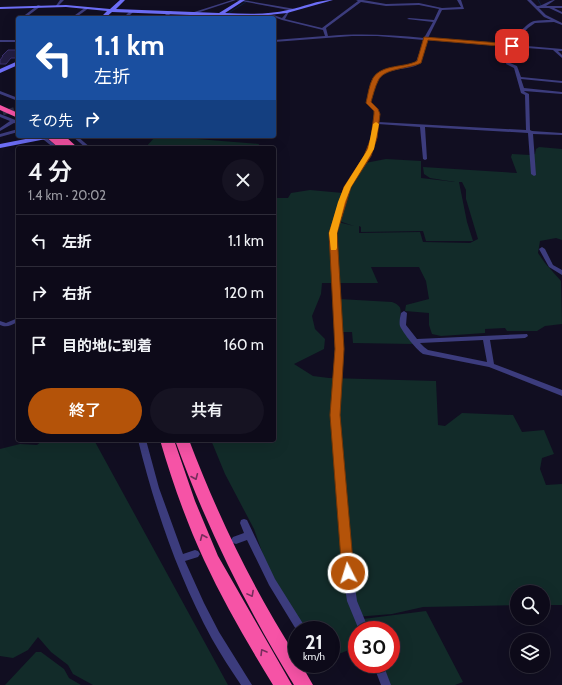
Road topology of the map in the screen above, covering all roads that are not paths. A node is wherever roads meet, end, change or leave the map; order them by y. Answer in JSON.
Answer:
{"nodes":[{"id":1,"x":62,"y":0,"type":"edge"},
{"id":2,"x":123,"y":0,"type":"edge"},
{"id":3,"x":235,"y":0,"type":"edge"},
{"id":4,"x":241,"y":0,"type":"edge"},
{"id":5,"x":331,"y":0,"type":"edge"},
{"id":6,"x":359,"y":0,"type":"edge"},
{"id":7,"x":459,"y":0,"type":"edge"},
{"id":8,"x":529,"y":0,"type":"edge"},
{"id":9,"x":553,"y":0,"type":"edge"},
{"id":10,"x":39,"y":6,"type":"junction"},
{"id":11,"x":56,"y":6,"type":"junction"},
{"id":12,"x":535,"y":7,"type":"junction"},
{"id":13,"x":542,"y":7,"type":"junction"},
{"id":14,"x":547,"y":7,"type":"junction"},
{"id":15,"x":562,"y":7,"type":"edge"},
{"id":16,"x":0,"y":8,"type":"edge"},
{"id":17,"x":87,"y":8,"type":"junction"},
{"id":18,"x":442,"y":8,"type":"junction"},
{"id":19,"x":110,"y":10,"type":"junction"},
{"id":20,"x":132,"y":11,"type":"dead end"},
{"id":21,"x":291,"y":11,"type":"junction"},
{"id":22,"x":171,"y":12,"type":"junction"},
{"id":23,"x":193,"y":13,"type":"junction"},
{"id":24,"x":562,"y":13,"type":"edge"},
{"id":25,"x":268,"y":14,"type":"junction"},
{"id":26,"x":26,"y":16,"type":"edge"},
{"id":27,"x":76,"y":16,"type":"edge"},
{"id":28,"x":104,"y":16,"type":"edge"},
{"id":29,"x":127,"y":16,"type":"edge"},
{"id":30,"x":166,"y":16,"type":"edge"},
{"id":31,"x":217,"y":16,"type":"edge"},
{"id":32,"x":274,"y":16,"type":"edge"},
{"id":33,"x":276,"y":17,"type":"edge"},
{"id":34,"x":283,"y":19,"type":"junction"},
{"id":35,"x":410,"y":19,"type":"dead end"},
{"id":36,"x":435,"y":21,"type":"junction"},
{"id":37,"x":553,"y":21,"type":"junction"},
{"id":38,"x":562,"y":24,"type":"edge"},
{"id":39,"x":323,"y":29,"type":"junction"},
{"id":40,"x":305,"y":30,"type":"dead end"},
{"id":41,"x":327,"y":37,"type":"junction"},
{"id":42,"x":426,"y":38,"type":"junction"},
{"id":43,"x":0,"y":41,"type":"edge"},
{"id":44,"x":16,"y":41,"type":"edge"},
{"id":45,"x":276,"y":41,"type":"edge"},
{"id":46,"x":512,"y":46,"type":"junction"},
{"id":47,"x":555,"y":50,"type":"junction"},
{"id":48,"x":562,"y":50,"type":"edge"},
{"id":49,"x":562,"y":57,"type":"edge"},
{"id":50,"x":16,"y":64,"type":"edge"},
{"id":51,"x":0,"y":71,"type":"edge"},
{"id":52,"x":519,"y":78,"type":"junction"},
{"id":53,"x":562,"y":82,"type":"edge"},
{"id":54,"x":522,"y":88,"type":"junction"},
{"id":55,"x":0,"y":92,"type":"edge"},
{"id":56,"x":562,"y":93,"type":"edge"},
{"id":57,"x":16,"y":99,"type":"edge"},
{"id":58,"x":0,"y":102,"type":"edge"},
{"id":59,"x":16,"y":109,"type":"edge"},
{"id":60,"x":1,"y":112,"type":"edge"},
{"id":61,"x":16,"y":120,"type":"edge"},
{"id":62,"x":376,"y":123,"type":"junction"},
{"id":63,"x":422,"y":125,"type":"junction"},
{"id":64,"x":0,"y":130,"type":"edge"},
{"id":65,"x":16,"y":131,"type":"edge"},
{"id":66,"x":529,"y":131,"type":"junction"},
{"id":67,"x":561,"y":133,"type":"edge"},
{"id":68,"x":0,"y":136,"type":"edge"},
{"id":69,"x":62,"y":138,"type":"edge"},
{"id":70,"x":76,"y":138,"type":"edge"},
{"id":71,"x":49,"y":140,"type":"edge"},
{"id":72,"x":0,"y":146,"type":"edge"},
{"id":73,"x":61,"y":146,"type":"edge"},
{"id":74,"x":72,"y":146,"type":"edge"},
{"id":75,"x":86,"y":146,"type":"edge"},
{"id":76,"x":425,"y":159,"type":"dead end"},
{"id":77,"x":534,"y":174,"type":"dead end"},
{"id":78,"x":542,"y":249,"type":"dead end"},
{"id":79,"x":562,"y":273,"type":"edge"},
{"id":80,"x":404,"y":313,"type":"dead end"},
{"id":81,"x":16,"y":321,"type":"edge"},
{"id":82,"x":0,"y":323,"type":"edge"},
{"id":83,"x":525,"y":336,"type":"dead end"},
{"id":84,"x":486,"y":338,"type":"junction"},
{"id":85,"x":414,"y":341,"type":"junction"},
{"id":86,"x":491,"y":365,"type":"junction"},
{"id":87,"x":562,"y":393,"type":"edge"},
{"id":88,"x":143,"y":442,"type":"edge"},
{"id":89,"x":167,"y":442,"type":"edge"},
{"id":90,"x":183,"y":442,"type":"edge"},
{"id":91,"x":244,"y":524,"type":"dead end"},
{"id":92,"x":249,"y":535,"type":"junction"},
{"id":93,"x":236,"y":540,"type":"dead end"},
{"id":94,"x":195,"y":554,"type":"dead end"},
{"id":95,"x":181,"y":559,"type":"junction"},
{"id":96,"x":296,"y":621,"type":"edge"},
{"id":97,"x":360,"y":621,"type":"edge"},
{"id":98,"x":381,"y":673,"type":"edge"},
{"id":99,"x":247,"y":685,"type":"edge"},
{"id":100,"x":283,"y":685,"type":"edge"},
{"id":101,"x":304,"y":685,"type":"edge"},
{"id":102,"x":386,"y":685,"type":"edge"}],
"edges":[{"from":1,"to":11,"type":"street"},
{"from":2,"to":19,"type":"street"},
{"from":3,"to":23,"type":"street"},
{"from":4,"to":21,"type":"street"},
{"from":4,"to":31,"type":"street"},
{"from":5,"to":21,"type":"street"},
{"from":6,"to":18,"type":"street"},
{"from":6,"to":39,"type":"street"},
{"from":7,"to":18,"type":"street"},
{"from":8,"to":12,"type":"street"},
{"from":9,"to":13,"type":"street"},
{"from":10,"to":11,"type":"street"},
{"from":10,"to":16,"type":"street"},
{"from":10,"to":26,"type":"street"},
{"from":11,"to":17,"type":"street"},
{"from":12,"to":13,"type":"street"},
{"from":12,"to":37,"type":"street"},
{"from":13,"to":14,"type":"street"},
{"from":14,"to":15,"type":"street"},
{"from":14,"to":24,"type":"street"},
{"from":17,"to":19,"type":"street"},
{"from":17,"to":27,"type":"street"},
{"from":18,"to":36,"type":"street"},
{"from":19,"to":22,"type":"street"},
{"from":19,"to":28,"type":"street"},
{"from":20,"to":29,"type":"street"},
{"from":21,"to":25,"type":"street"},
{"from":21,"to":34,"type":"street"},
{"from":22,"to":23,"type":"street"},
{"from":22,"to":30,"type":"street"},
{"from":23,"to":31,"type":"street"},
{"from":25,"to":31,"type":"street"},
{"from":25,"to":32,"type":"street"},
{"from":33,"to":34,"type":"street"},
{"from":34,"to":39,"type":"street"},
{"from":35,"to":36,"type":"street"},
{"from":36,"to":42,"type":"street"},
{"from":37,"to":38,"type":"street"},
{"from":37,"to":46,"type":"street"},
{"from":39,"to":40,"type":"street"},
{"from":39,"to":41,"type":"street"},
{"from":41,"to":42,"type":"street"},
{"from":41,"to":45,"type":"street"},
{"from":42,"to":46,"type":"street"},
{"from":42,"to":62,"type":"street"},
{"from":43,"to":44,"type":"street"},
{"from":46,"to":47,"type":"street"},
{"from":46,"to":52,"type":"street"},
{"from":47,"to":48,"type":"street"},
{"from":47,"to":49,"type":"street"},
{"from":50,"to":51,"type":"street"},
{"from":52,"to":53,"type":"street"},
{"from":52,"to":54,"type":"street"},
{"from":54,"to":56,"type":"street"},
{"from":54,"to":66,"type":"street"},
{"from":55,"to":57,"type":"street"},
{"from":58,"to":59,"type":"highway"},
{"from":60,"to":61,"type":"highway"},
{"from":61,"to":64,"type":"street"},
{"from":62,"to":63,"type":"street"},
{"from":62,"to":97,"type":"street"},
{"from":63,"to":66,"type":"street"},
{"from":63,"to":76,"type":"street"},
{"from":65,"to":68,"type":"street"},
{"from":66,"to":67,"type":"street"},
{"from":66,"to":77,"type":"street"},
{"from":69,"to":74,"type":"highway"},
{"from":70,"to":75,"type":"street"},
{"from":71,"to":72,"type":"street"},
{"from":71,"to":73,"type":"highway","bridge":true},
{"from":78,"to":79,"type":"street"},
{"from":80,"to":85,"type":"street"},
{"from":81,"to":82,"type":"street"},
{"from":83,"to":84,"type":"street"},
{"from":84,"to":85,"type":"street"},
{"from":84,"to":86,"type":"street"},
{"from":85,"to":86,"type":"street"},
{"from":86,"to":87,"type":"street"},
{"from":88,"to":95,"type":"street"},
{"from":100,"to":89,"type":"highway","one_way":true},
{"from":90,"to":101,"type":"highway","one_way":true},
{"from":91,"to":92,"type":"street"},
{"from":92,"to":93,"type":"street"},
{"from":92,"to":96,"type":"street"},
{"from":94,"to":95,"type":"street"},
{"from":95,"to":99,"type":"street"},
{"from":98,"to":102,"type":"street"}]}
